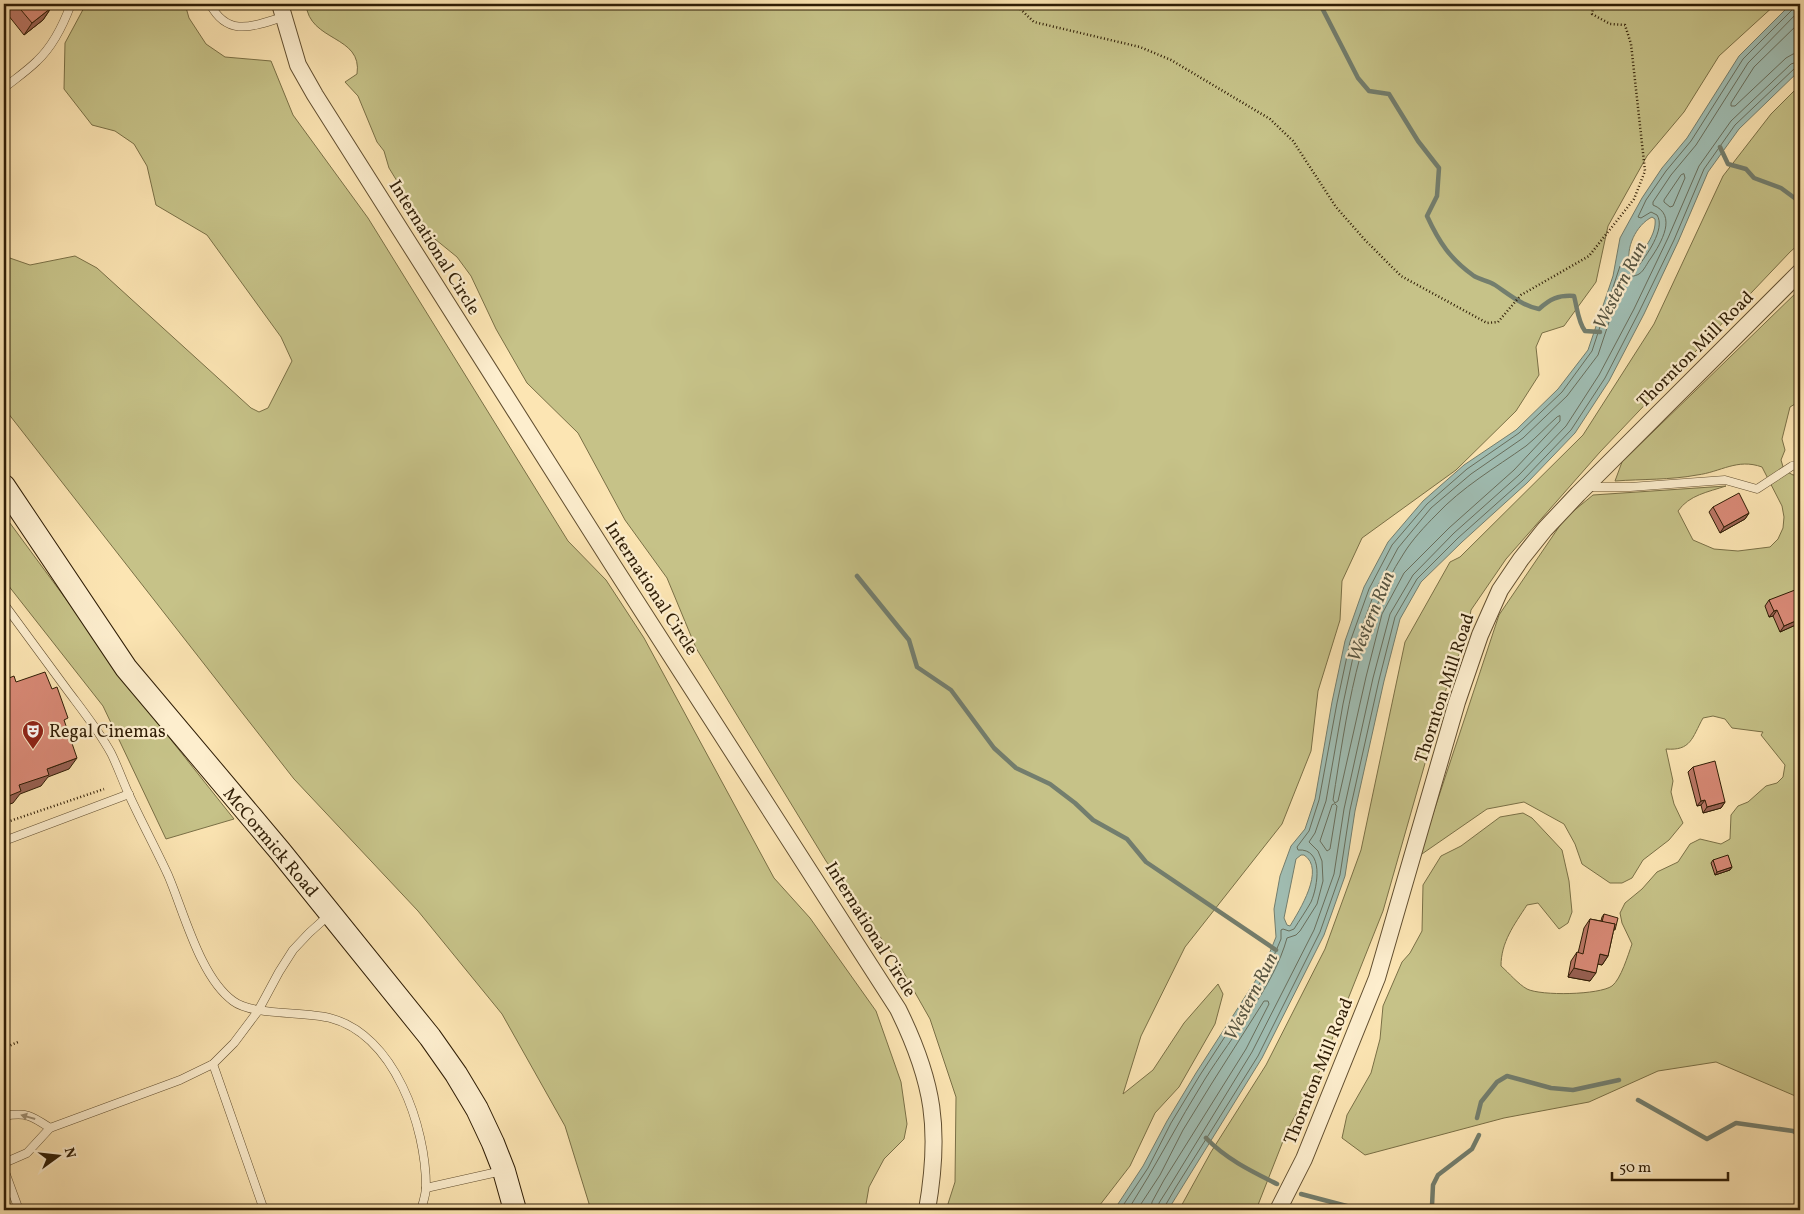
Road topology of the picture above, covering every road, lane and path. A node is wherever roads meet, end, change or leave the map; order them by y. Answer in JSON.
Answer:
{"nodes":[{"id":1,"x":71,"y":4,"type":"edge"},
{"id":2,"x":210,"y":4,"type":"edge"},
{"id":3,"x":1015,"y":4,"type":"edge"},
{"id":4,"x":1594,"y":4,"type":"edge"},
{"id":5,"x":282,"y":10,"type":"edge"},
{"id":6,"x":4,"y":88,"type":"edge"},
{"id":7,"x":1800,"y":272,"type":"edge"},
{"id":8,"x":1800,"y":464,"type":"edge"},
{"id":9,"x":4,"y":486,"type":"edge"},
{"id":10,"x":1584,"y":487,"type":"junction"},
{"id":11,"x":4,"y":604,"type":"edge"},
{"id":12,"x":124,"y":783,"type":"junction"},
{"id":13,"x":129,"y":794,"type":"junction"},
{"id":14,"x":4,"y":823,"type":"edge"},
{"id":15,"x":4,"y":841,"type":"edge"},
{"id":16,"x":331,"y":914,"type":"junction"},
{"id":17,"x":258,"y":1011,"type":"junction"},
{"id":18,"x":18,"y":1042,"type":"dead end"},
{"id":19,"x":4,"y":1048,"type":"edge"},
{"id":20,"x":214,"y":1064,"type":"junction"},
{"id":21,"x":4,"y":1116,"type":"edge"},
{"id":22,"x":50,"y":1128,"type":"junction"},
{"id":23,"x":4,"y":1163,"type":"edge"},
{"id":24,"x":4,"y":1169,"type":"edge"},
{"id":25,"x":504,"y":1171,"type":"junction"},
{"id":26,"x":426,"y":1188,"type":"junction"},
{"id":27,"x":19,"y":1210,"type":"edge"},
{"id":28,"x":264,"y":1210,"type":"edge"},
{"id":29,"x":421,"y":1210,"type":"edge"},
{"id":30,"x":515,"y":1210,"type":"edge"},
{"id":31,"x":927,"y":1210,"type":"edge"},
{"id":32,"x":1278,"y":1210,"type":"edge"}],
"edges":[{"from":1,"to":6,"type":"lane"},
{"from":2,"to":5,"type":"lane"},
{"from":3,"to":4,"type":"path"},
{"from":5,"to":31,"type":"street","name":"International Circle"},
{"from":7,"to":10,"type":"street","name":"Thornton Mill Road"},
{"from":8,"to":10,"type":"lane"},
{"from":9,"to":16,"type":"main road","name":"McCormick Road"},
{"from":10,"to":32,"type":"street","name":"Thornton Mill Road"},
{"from":11,"to":12,"type":"lane"},
{"from":12,"to":13,"type":"lane"},
{"from":12,"to":14,"type":"path"},
{"from":13,"to":15,"type":"lane"},
{"from":13,"to":17,"type":"lane"},
{"from":16,"to":17,"type":"lane"},
{"from":16,"to":25,"type":"main road","name":"McCormick Road"},
{"from":17,"to":20,"type":"lane"},
{"from":17,"to":26,"type":"lane"},
{"from":18,"to":19,"type":"path"},
{"from":20,"to":22,"type":"lane"},
{"from":20,"to":28,"type":"lane"},
{"from":22,"to":21,"type":"lane","one_way":true},
{"from":22,"to":23,"type":"lane"},
{"from":24,"to":27,"type":"lane"},
{"from":25,"to":26,"type":"lane"},
{"from":25,"to":30,"type":"main road","name":"McCormick Road"},
{"from":26,"to":29,"type":"lane"}]}
